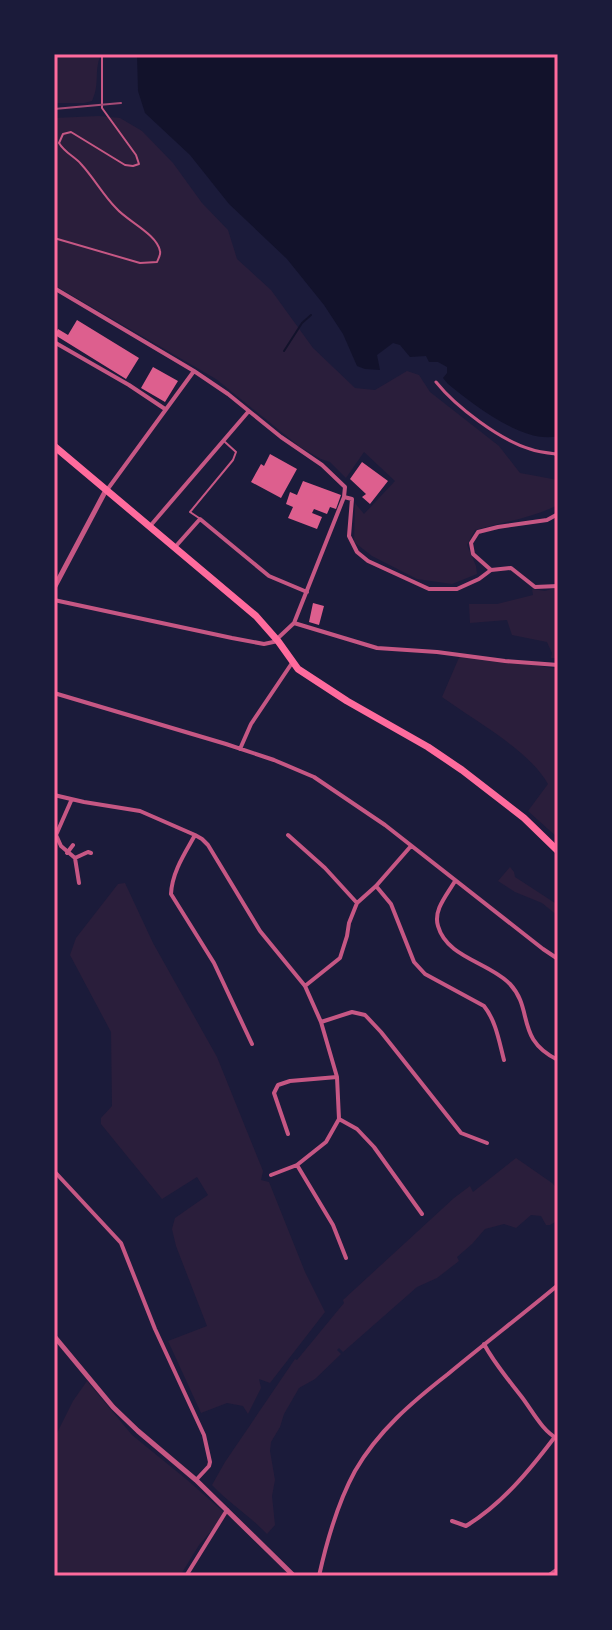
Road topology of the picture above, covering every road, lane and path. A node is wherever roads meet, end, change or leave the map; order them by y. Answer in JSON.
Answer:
{"nodes":[{"id":1,"x":102,"y":54,"type":"edge"},
{"id":2,"x":54,"y":238,"type":"edge"},
{"id":3,"x":54,"y":288,"type":"edge"},
{"id":4,"x":54,"y":342,"type":"edge"},
{"id":5,"x":194,"y":371,"type":"junction"},
{"id":6,"x":436,"y":382,"type":"dead end"},
{"id":7,"x":166,"y":409,"type":"junction"},
{"id":8,"x":248,"y":412,"type":"junction"},
{"id":9,"x":223,"y":440,"type":"junction"},
{"id":10,"x":54,"y":446,"type":"edge"},
{"id":11,"x":557,"y":454,"type":"edge"},
{"id":12,"x":107,"y":490,"type":"junction"},
{"id":13,"x":344,"y":497,"type":"junction"},
{"id":14,"x":558,"y":514,"type":"edge"},
{"id":15,"x":200,"y":519,"type":"junction"},
{"id":16,"x":150,"y":526,"type":"junction"},
{"id":17,"x":174,"y":548,"type":"junction"},
{"id":18,"x":491,"y":570,"type":"junction"},
{"id":19,"x":558,"y":586,"type":"edge"},
{"id":20,"x":54,"y":588,"type":"edge"},
{"id":21,"x":307,"y":592,"type":"junction"},
{"id":22,"x":54,"y":600,"type":"edge"},
{"id":23,"x":294,"y":623,"type":"junction"},
{"id":24,"x":277,"y":640,"type":"junction"},
{"id":25,"x":292,"y":663,"type":"junction"},
{"id":26,"x":558,"y":665,"type":"edge"},
{"id":27,"x":54,"y":693,"type":"edge"},
{"id":28,"x":240,"y":749,"type":"junction"},
{"id":29,"x":54,"y":795,"type":"edge"},
{"id":30,"x":72,"y":800,"type":"junction"},
{"id":31,"x":195,"y":835,"type":"junction"},
{"id":32,"x":288,"y":835,"type":"dead end"},
{"id":33,"x":73,"y":845,"type":"dead end"},
{"id":34,"x":411,"y":845,"type":"junction"},
{"id":35,"x":558,"y":851,"type":"edge"},
{"id":36,"x":67,"y":853,"type":"junction"},
{"id":37,"x":91,"y":853,"type":"dead end"},
{"id":38,"x":75,"y":858,"type":"junction"},
{"id":39,"x":455,"y":881,"type":"junction"},
{"id":40,"x":79,"y":883,"type":"dead end"},
{"id":41,"x":376,"y":886,"type":"junction"},
{"id":42,"x":357,"y":903,"type":"junction"},
{"id":43,"x":558,"y":959,"type":"edge"},
{"id":44,"x":305,"y":986,"type":"junction"},
{"id":45,"x":321,"y":1022,"type":"junction"},
{"id":46,"x":252,"y":1044,"type":"dead end"},
{"id":47,"x":504,"y":1060,"type":"dead end"},
{"id":48,"x":558,"y":1060,"type":"edge"},
{"id":49,"x":337,"y":1077,"type":"junction"},
{"id":50,"x":339,"y":1119,"type":"junction"},
{"id":51,"x":288,"y":1134,"type":"dead end"},
{"id":52,"x":487,"y":1143,"type":"dead end"},
{"id":53,"x":297,"y":1165,"type":"junction"},
{"id":54,"x":54,"y":1171,"type":"edge"},
{"id":55,"x":271,"y":1175,"type":"dead end"},
{"id":56,"x":422,"y":1214,"type":"dead end"},
{"id":57,"x":346,"y":1258,"type":"dead end"},
{"id":58,"x":558,"y":1285,"type":"edge"},
{"id":59,"x":54,"y":1336,"type":"edge"},
{"id":60,"x":484,"y":1344,"type":"junction"},
{"id":61,"x":556,"y":1439,"type":"edge"},
{"id":62,"x":196,"y":1480,"type":"junction"},
{"id":63,"x":227,"y":1510,"type":"junction"},
{"id":64,"x":452,"y":1521,"type":"dead end"},
{"id":65,"x":558,"y":1569,"type":"edge"},
{"id":66,"x":186,"y":1576,"type":"edge"},
{"id":67,"x":294,"y":1576,"type":"edge"},
{"id":68,"x":319,"y":1576,"type":"edge"},
{"id":69,"x":548,"y":1576,"type":"edge"}],
"edges":[{"from":1,"to":2,"type":"lane"},
{"from":3,"to":5,"type":"street"},
{"from":4,"to":7,"type":"street"},
{"from":5,"to":7,"type":"street"},
{"from":5,"to":8,"type":"street"},
{"from":6,"to":11,"type":"street"},
{"from":7,"to":12,"type":"street"},
{"from":8,"to":9,"type":"street"},
{"from":8,"to":13,"type":"street"},
{"from":9,"to":15,"type":"lane"},
{"from":9,"to":16,"type":"street"},
{"from":10,"to":12,"type":"main road"},
{"from":12,"to":16,"type":"main road"},
{"from":12,"to":20,"type":"street"},
{"from":13,"to":18,"type":"street"},
{"from":13,"to":21,"type":"street"},
{"from":14,"to":18,"type":"street"},
{"from":15,"to":17,"type":"street"},
{"from":15,"to":21,"type":"street"},
{"from":16,"to":17,"type":"main road"},
{"from":17,"to":24,"type":"main road"},
{"from":18,"to":19,"type":"street"},
{"from":21,"to":23,"type":"street"},
{"from":22,"to":24,"type":"street"},
{"from":23,"to":24,"type":"street"},
{"from":23,"to":26,"type":"street"},
{"from":24,"to":25,"type":"main road"},
{"from":25,"to":28,"type":"street"},
{"from":25,"to":35,"type":"main road"},
{"from":27,"to":28,"type":"street"},
{"from":28,"to":34,"type":"street"},
{"from":29,"to":30,"type":"street"},
{"from":30,"to":31,"type":"street"},
{"from":30,"to":36,"type":"street"},
{"from":31,"to":44,"type":"street"},
{"from":31,"to":46,"type":"street"},
{"from":32,"to":42,"type":"street"},
{"from":33,"to":36,"type":"street"},
{"from":34,"to":39,"type":"street"},
{"from":34,"to":41,"type":"street"},
{"from":36,"to":38,"type":"street"},
{"from":37,"to":38,"type":"street"},
{"from":38,"to":40,"type":"street"},
{"from":39,"to":43,"type":"street"},
{"from":39,"to":48,"type":"street"},
{"from":41,"to":42,"type":"street"},
{"from":41,"to":47,"type":"street"},
{"from":42,"to":44,"type":"street"},
{"from":44,"to":45,"type":"street"},
{"from":45,"to":49,"type":"street"},
{"from":45,"to":52,"type":"street"},
{"from":49,"to":50,"type":"street"},
{"from":49,"to":51,"type":"street"},
{"from":50,"to":53,"type":"street"},
{"from":50,"to":56,"type":"street"},
{"from":53,"to":55,"type":"street"},
{"from":53,"to":57,"type":"street"},
{"from":54,"to":62,"type":"street"},
{"from":58,"to":60,"type":"street"},
{"from":59,"to":62,"type":"street"},
{"from":60,"to":61,"type":"street"},
{"from":60,"to":68,"type":"street"},
{"from":61,"to":64,"type":"street"},
{"from":62,"to":63,"type":"street"},
{"from":63,"to":66,"type":"street"},
{"from":63,"to":67,"type":"street"},
{"from":65,"to":69,"type":"street"}]}
